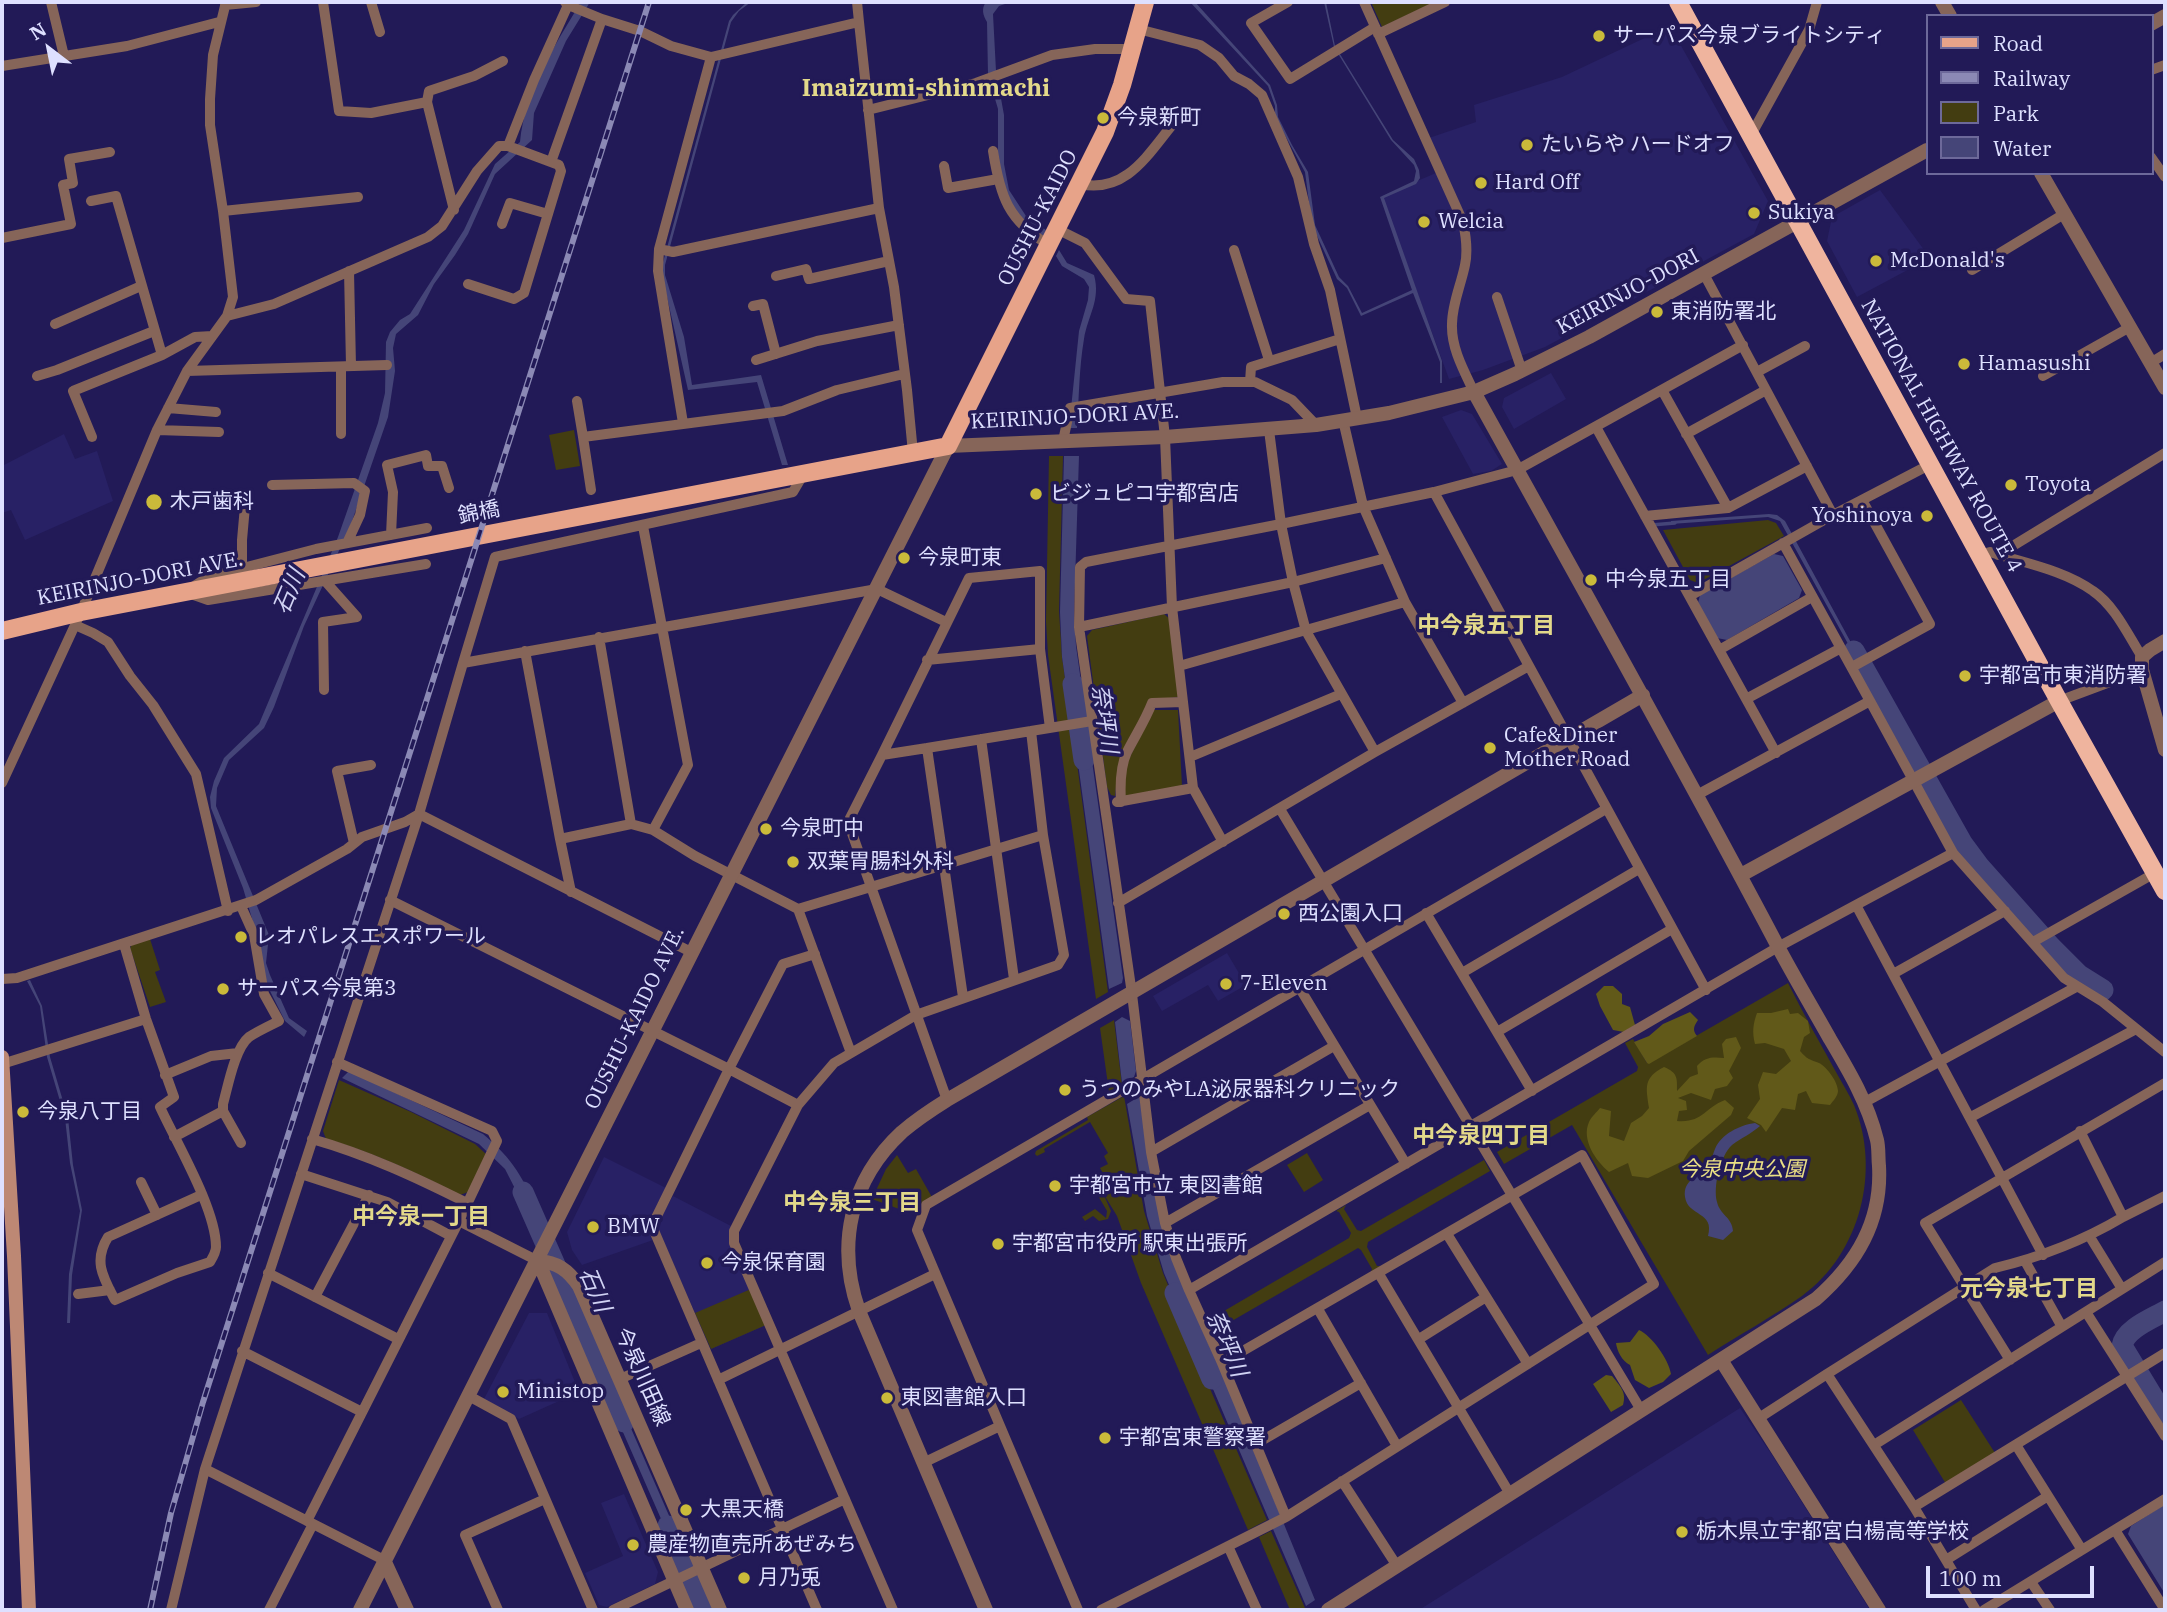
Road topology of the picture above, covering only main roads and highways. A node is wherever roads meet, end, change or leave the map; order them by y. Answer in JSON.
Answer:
{"nodes":[{"id":1,"x":1145,"y":2,"type":"edge"},
{"id":2,"x":1678,"y":2,"type":"edge"},
{"id":3,"x":948,"y":446,"type":"joint"},
{"id":4,"x":680,"y":498,"type":"joint"},
{"id":5,"x":287,"y":573,"type":"joint"},
{"id":6,"x":2,"y":631,"type":"edge"},
{"id":7,"x":2165,"y":891,"type":"edge"},
{"id":8,"x":2,"y":1057,"type":"edge"},
{"id":9,"x":2,"y":1064,"type":"edge"},
{"id":10,"x":5,"y":1142,"type":"edge"},
{"id":11,"x":29,"y":1610,"type":"edge"}],
"edges":[{"from":1,"to":3,"type":"main road","name":"OUSHU-KAIDO"},
{"from":2,"to":7,"type":"highway","name":"NATIONAL HIGHWAY ROUTE 4"},
{"from":3,"to":4,"type":"main road","name":"KEIRINJO-DORI AVE."},
{"from":4,"to":5,"type":"main road","name":"錦橋"},
{"from":5,"to":6,"type":"main road","name":"KEIRINJO-DORI AVE."},
{"from":8,"to":9,"type":"main road"},
{"from":9,"to":10,"type":"main road"},
{"from":10,"to":11,"type":"main road"}]}
